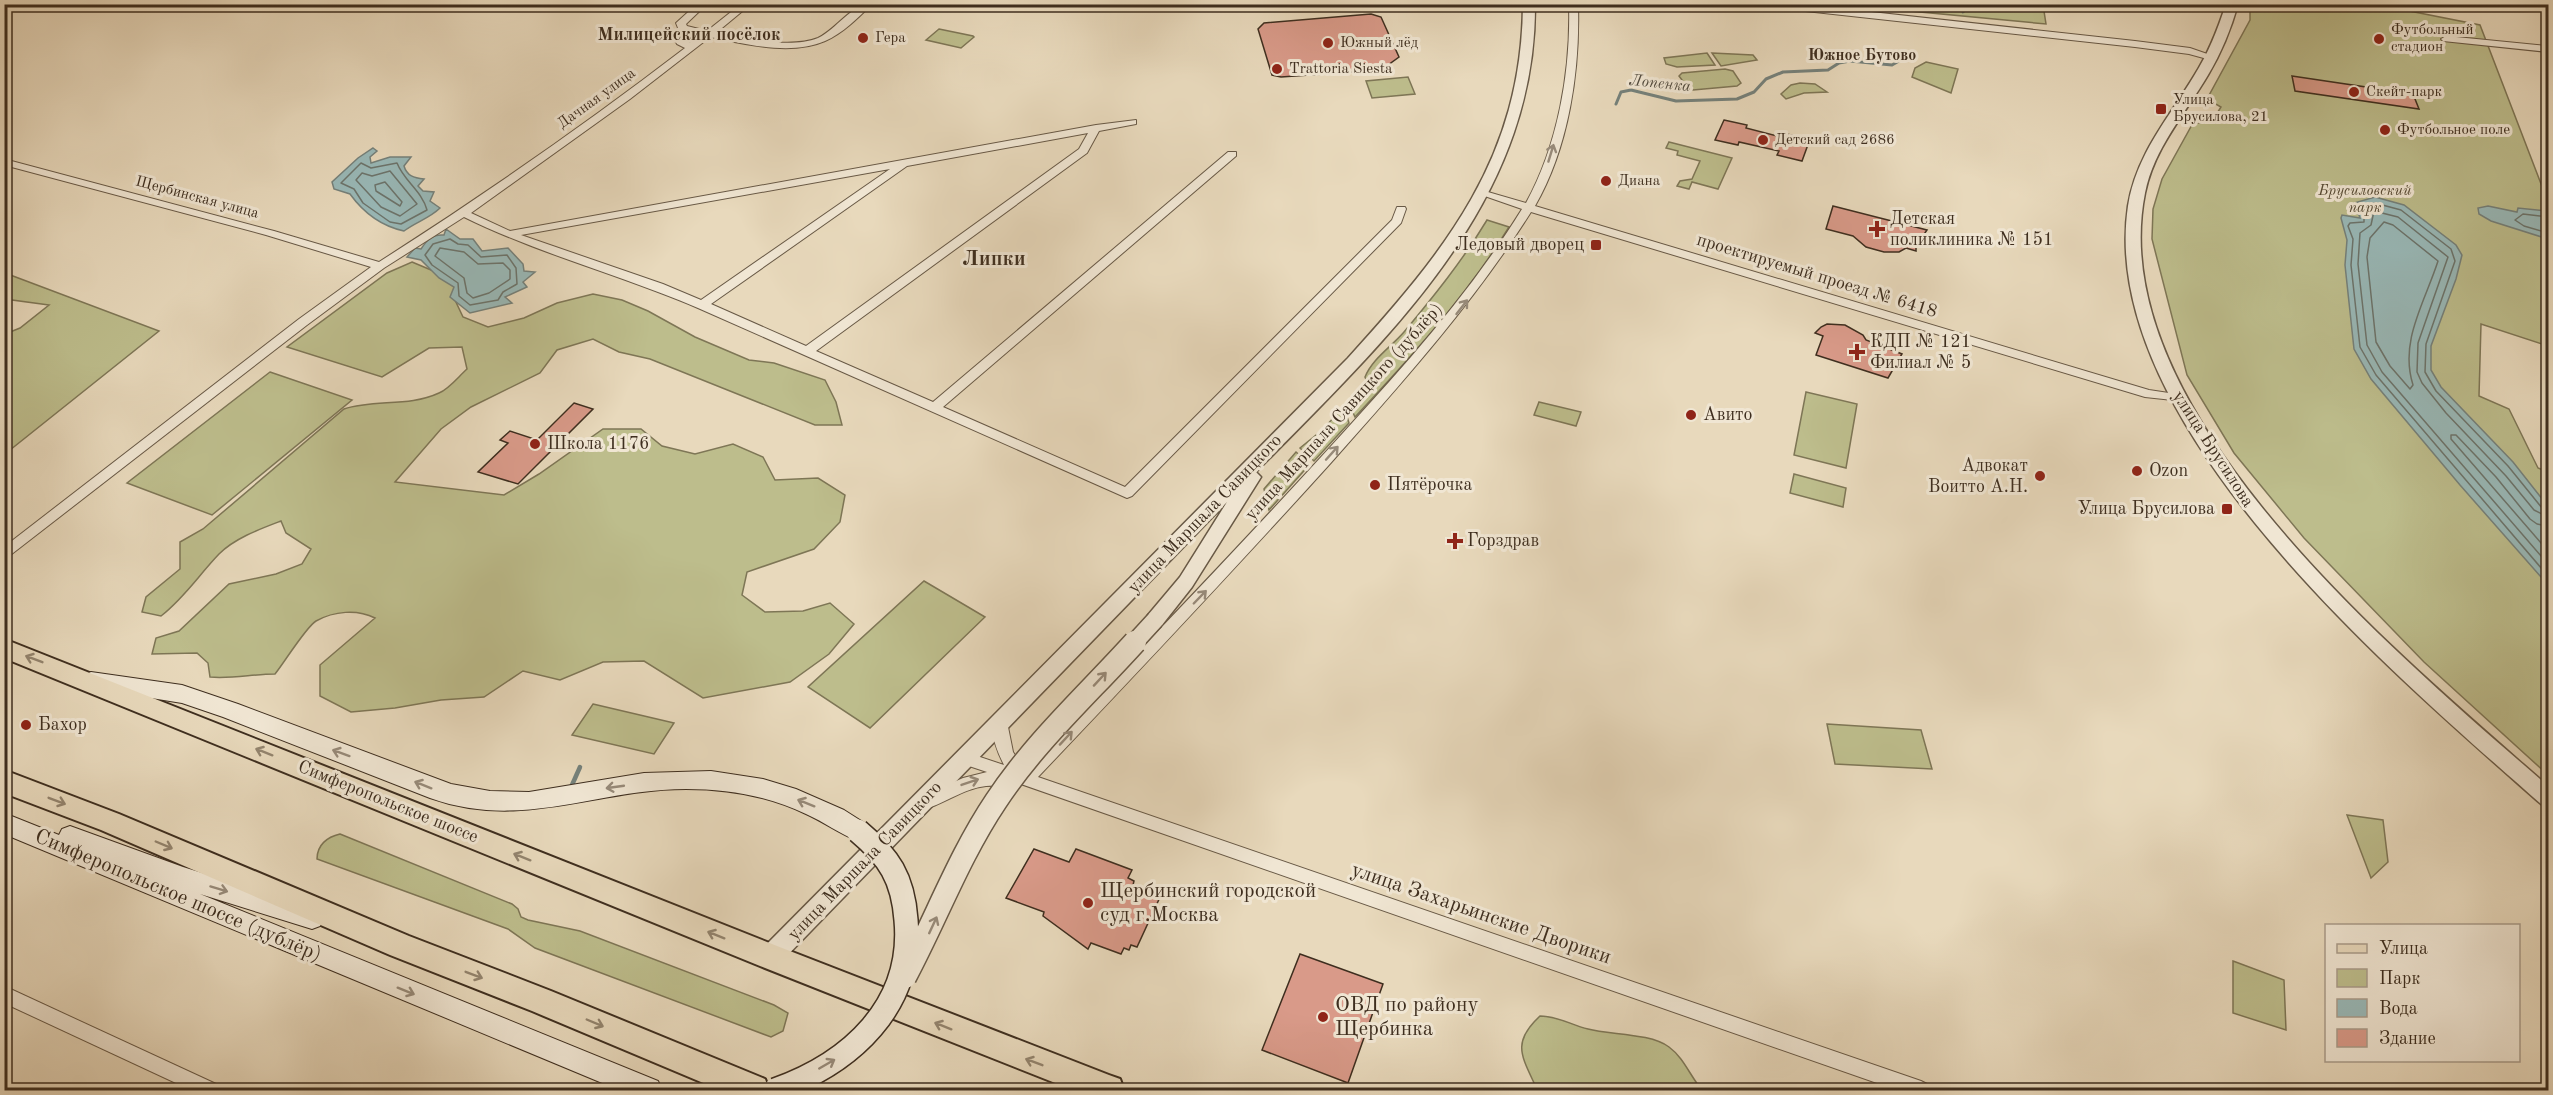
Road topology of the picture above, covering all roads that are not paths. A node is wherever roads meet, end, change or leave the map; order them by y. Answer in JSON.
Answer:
{"nodes":[{"id":1,"x":703,"y":4,"type":"edge"},
{"id":2,"x":747,"y":4,"type":"edge"},
{"id":3,"x":868,"y":4,"type":"edge"},
{"id":4,"x":1529,"y":4,"type":"edge"},
{"id":5,"x":1573,"y":4,"type":"edge"},
{"id":6,"x":1770,"y":4,"type":"edge"},
{"id":7,"x":2232,"y":4,"type":"edge"},
{"id":8,"x":683,"y":28,"type":"junction"},
{"id":9,"x":708,"y":34,"type":"junction"},
{"id":10,"x":2446,"y":39,"type":"dead end"},
{"id":11,"x":691,"y":47,"type":"junction"},
{"id":12,"x":2548,"y":49,"type":"edge"},
{"id":13,"x":2211,"y":57,"type":"junction"},
{"id":14,"x":1132,"y":122,"type":"dead end"},
{"id":15,"x":1096,"y":128,"type":"junction"},
{"id":16,"x":1232,"y":154,"type":"dead end"},
{"id":17,"x":4,"y":162,"type":"edge"},
{"id":18,"x":905,"y":163,"type":"junction"},
{"id":19,"x":1481,"y":193,"type":"junction"},
{"id":20,"x":1529,"y":207,"type":"junction"},
{"id":21,"x":1401,"y":209,"type":"dead end"},
{"id":22,"x":463,"y":213,"type":"junction"},
{"id":23,"x":509,"y":235,"type":"junction"},
{"id":24,"x":380,"y":266,"type":"junction"},
{"id":25,"x":702,"y":305,"type":"junction"},
{"id":26,"x":806,"y":352,"type":"junction"},
{"id":27,"x":2178,"y":398,"type":"junction"},
{"id":28,"x":935,"y":407,"type":"junction"},
{"id":29,"x":1271,"y":447,"type":"junction"},
{"id":30,"x":4,"y":555,"type":"edge"},
{"id":31,"x":4,"y":648,"type":"edge"},
{"id":32,"x":91,"y":681,"type":"junction"},
{"id":33,"x":1000,"y":722,"type":"junction"},
{"id":34,"x":965,"y":758,"type":"junction"},
{"id":35,"x":1026,"y":780,"type":"junction"},
{"id":36,"x":4,"y":781,"type":"edge"},
{"id":37,"x":2548,"y":798,"type":"edge"},
{"id":38,"x":919,"y":805,"type":"junction"},
{"id":39,"x":4,"y":817,"type":"edge"},
{"id":40,"x":4,"y":822,"type":"edge"},
{"id":41,"x":400,"y":946,"type":"junction"},
{"id":42,"x":770,"y":957,"type":"junction"},
{"id":43,"x":4,"y":994,"type":"edge"},
{"id":44,"x":894,"y":994,"type":"junction"},
{"id":45,"x":210,"y":1090,"type":"edge"},
{"id":46,"x":649,"y":1090,"type":"edge"},
{"id":47,"x":754,"y":1090,"type":"edge"},
{"id":48,"x":775,"y":1090,"type":"edge"},
{"id":49,"x":1109,"y":1090,"type":"edge"},
{"id":50,"x":1921,"y":1090,"type":"edge"}],
"edges":[{"from":1,"to":8,"type":"street"},
{"from":2,"to":9,"type":"street","name":"Дачная улица"},
{"from":3,"to":9,"type":"street"},
{"from":4,"to":19,"type":"street","name":"улица Маршала Савицкого"},
{"from":20,"to":5,"type":"street","name":"улица Маршала Савицкого (дублёр)","one_way":true},
{"from":6,"to":13,"type":"street"},
{"from":7,"to":13,"type":"street","name":"улица Брусилова"},
{"from":8,"to":9,"type":"street"},
{"from":8,"to":11,"type":"street"},
{"from":9,"to":11,"type":"street","name":"Дачная улица"},
{"from":10,"to":12,"type":"street"},
{"from":11,"to":22,"type":"street","name":"Дачная улица"},
{"from":13,"to":27,"type":"street","name":"улица Брусилова"},
{"from":14,"to":15,"type":"street"},
{"from":15,"to":18,"type":"street"},
{"from":15,"to":26,"type":"street"},
{"from":16,"to":28,"type":"street"},
{"from":17,"to":24,"type":"street","name":"Щербинская улица"},
{"from":18,"to":23,"type":"street"},
{"from":18,"to":25,"type":"street"},
{"from":19,"to":20,"type":"street","name":"проектируемый проезд № 6418"},
{"from":19,"to":29,"type":"street","name":"улица Маршала Савицкого"},
{"from":20,"to":27,"type":"street","name":"проектируемый проезд № 6418"},
{"from":35,"to":20,"type":"street","name":"улица Маршала Савицкого (дублёр)","one_way":true},
{"from":21,"to":28,"type":"street"},
{"from":22,"to":23,"type":"street"},
{"from":22,"to":24,"type":"street","name":"Дачная улица"},
{"from":23,"to":25,"type":"street"},
{"from":24,"to":30,"type":"street","name":"Дачная улица"},
{"from":25,"to":26,"type":"street"},
{"from":26,"to":28,"type":"street"},
{"from":27,"to":37,"type":"street","name":"улица Брусилова"},
{"from":29,"to":33,"type":"street","name":"улица Маршала Савицкого"},
{"from":44,"to":29,"type":"street","one_way":true,"bridge":true},
{"from":32,"to":31,"type":"main road","name":"Симферопольское шоссе","one_way":true},
{"from":42,"to":32,"type":"main road","name":"Симферопольское шоссе","one_way":true},
{"from":44,"to":32,"type":"main road","one_way":true,"bridge":true},
{"from":33,"to":34,"type":"street","name":"улица Маршала Савицкого"},
{"from":33,"to":35,"type":"street"},
{"from":34,"to":35,"type":"street","name":"улица Захарьинские Дворики"},
{"from":34,"to":38,"type":"street","name":"улица Маршала Савицкого"},
{"from":38,"to":35,"type":"street","name":"улица Захарьинские Дворики","one_way":true},
{"from":35,"to":50,"type":"street","name":"улица Захарьинские Дворики"},
{"from":36,"to":41,"type":"main road","one_way":true},
{"from":38,"to":42,"type":"street","name":"улица Маршала Савицкого"},
{"from":39,"to":41,"type":"main road","one_way":true},
{"from":40,"to":46,"type":"main road","name":"Симферопольское шоссе (дублёр)","one_way":true},
{"from":41,"to":47,"type":"main road","one_way":true},
{"from":49,"to":42,"type":"main road","one_way":true},
{"from":43,"to":45,"type":"street"},
{"from":48,"to":44,"type":"main road","one_way":true,"bridge":true}]}
